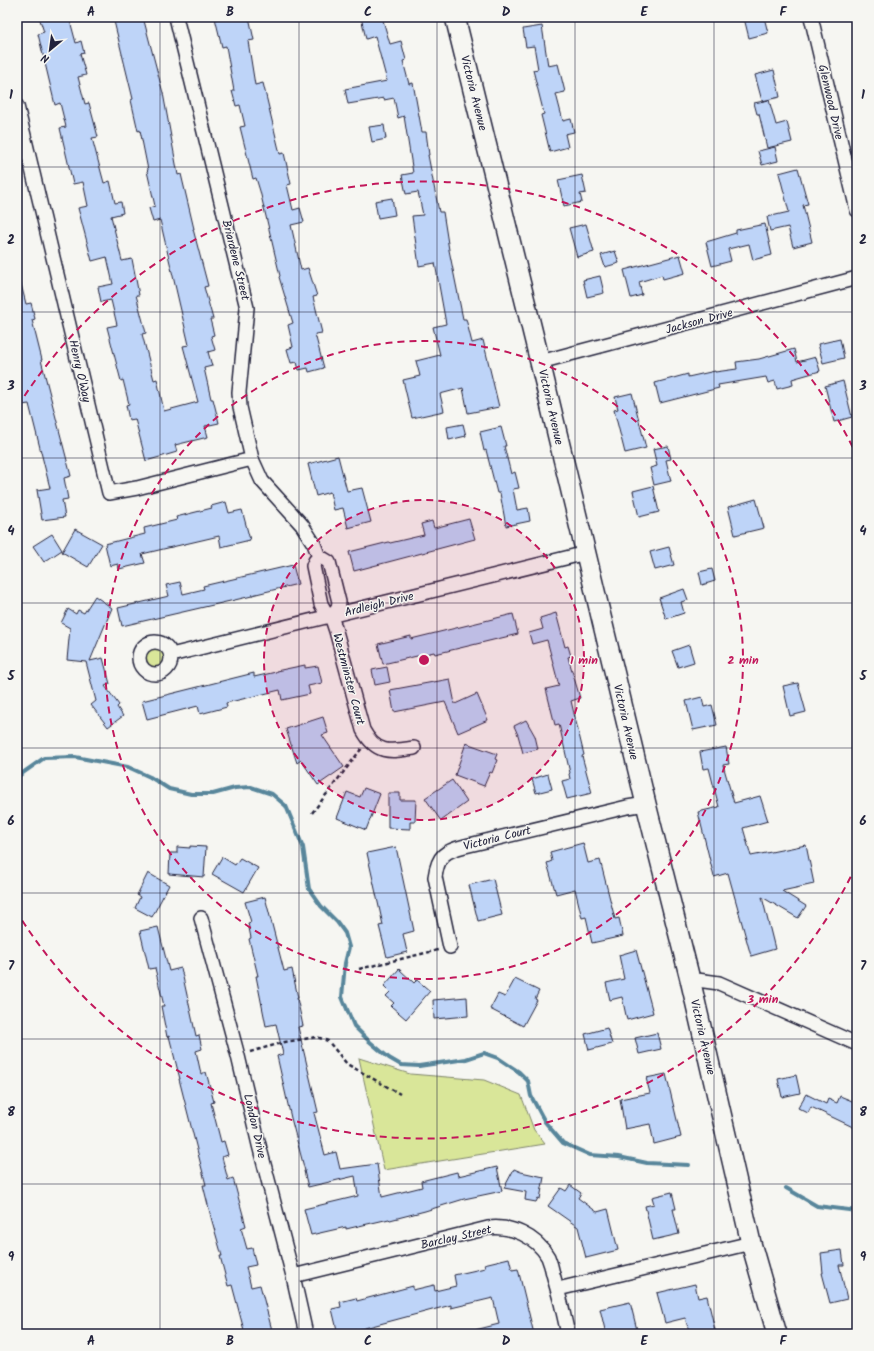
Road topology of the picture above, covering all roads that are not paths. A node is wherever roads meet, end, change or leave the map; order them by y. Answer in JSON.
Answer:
{"nodes":[{"id":1,"x":176,"y":17,"type":"edge"},
{"id":2,"x":455,"y":17,"type":"edge"},
{"id":3,"x":811,"y":17,"type":"edge"},
{"id":4,"x":17,"y":106,"type":"edge"},
{"id":5,"x":857,"y":210,"type":"edge"},
{"id":6,"x":857,"y":278,"type":"edge"},
{"id":7,"x":540,"y":362,"type":"junction"},
{"id":8,"x":252,"y":459,"type":"junction"},
{"id":9,"x":586,"y":553,"type":"junction"},
{"id":10,"x":331,"y":616,"type":"junction"},
{"id":11,"x":171,"y":655,"type":"dead end"},
{"id":12,"x":414,"y":748,"type":"dead end"},
{"id":13,"x":646,"y":804,"type":"junction"},
{"id":14,"x":201,"y":918,"type":"dead end"},
{"id":15,"x":450,"y":947,"type":"road end"},
{"id":16,"x":690,"y":979,"type":"junction"},
{"id":17,"x":857,"y":1044,"type":"edge"},
{"id":18,"x":751,"y":1243,"type":"junction"},
{"id":19,"x":293,"y":1276,"type":"junction"},
{"id":20,"x":558,"y":1289,"type":"junction"},
{"id":21,"x":306,"y":1334,"type":"edge"},
{"id":22,"x":568,"y":1334,"type":"edge"},
{"id":23,"x":776,"y":1334,"type":"edge"}],
"edges":[{"from":1,"to":8,"type":"street","name":"Briardene Street"},
{"from":2,"to":7,"type":"street","name":"Victoria Avenue"},
{"from":3,"to":5,"type":"street","name":"Glenwood Drive"},
{"from":4,"to":8,"type":"street","name":"Henry O'Way"},
{"from":6,"to":7,"type":"street","name":"Jackson Drive"},
{"from":7,"to":9,"type":"street","name":"Victoria Avenue"},
{"from":8,"to":10,"type":"street","name":"Briardene Street"},
{"from":9,"to":10,"type":"street","name":"Ardleigh Drive"},
{"from":9,"to":13,"type":"street","name":"Victoria Avenue"},
{"from":10,"to":11,"type":"street","name":"Ardleigh Drive"},
{"from":10,"to":12,"type":"street","name":"Westminster Court"},
{"from":13,"to":15,"type":"street","name":"Victoria Court"},
{"from":13,"to":16,"type":"street","name":"Victoria Avenue"},
{"from":14,"to":19,"type":"street","name":"London Drive"},
{"from":16,"to":17,"type":"street"},
{"from":16,"to":18,"type":"street","name":"Victoria Avenue"},
{"from":18,"to":20,"type":"street"},
{"from":18,"to":23,"type":"street","name":"Victoria Avenue"},
{"from":19,"to":20,"type":"street","name":"Barclay Street"},
{"from":19,"to":21,"type":"street","name":"London Drive"},
{"from":20,"to":22,"type":"street"}]}
